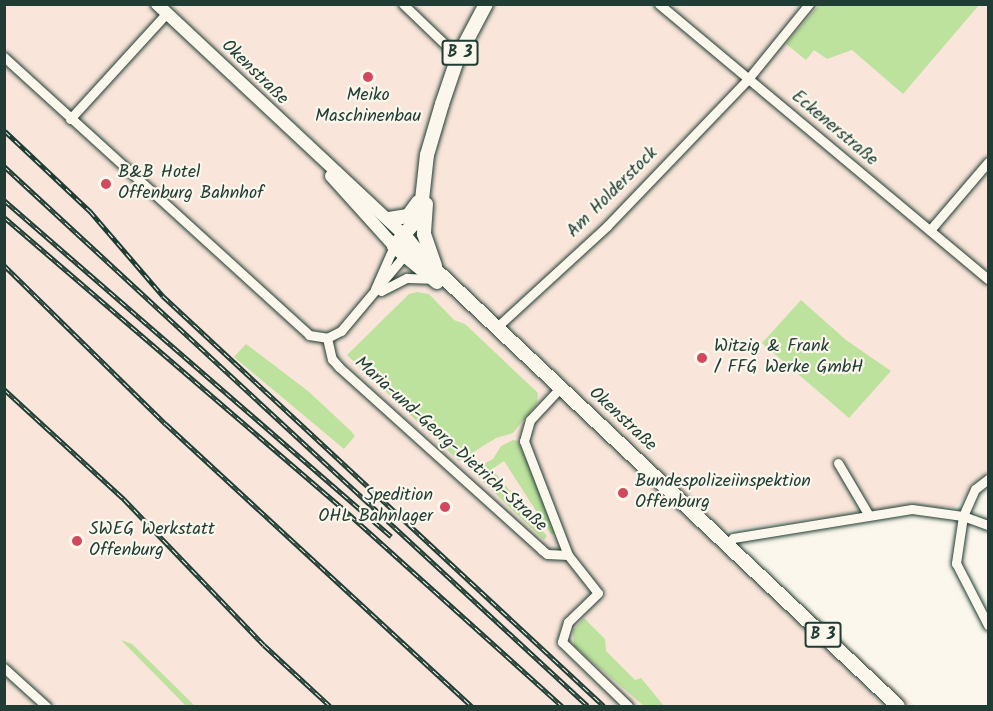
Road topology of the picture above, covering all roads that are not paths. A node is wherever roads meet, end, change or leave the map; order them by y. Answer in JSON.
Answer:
{"nodes":[{"id":1,"x":157,"y":4,"type":"edge"},
{"id":2,"x":403,"y":4,"type":"edge"},
{"id":3,"x":486,"y":4,"type":"edge"},
{"id":4,"x":659,"y":4,"type":"edge"},
{"id":5,"x":809,"y":4,"type":"edge"},
{"id":6,"x":166,"y":14,"type":"junction"},
{"id":7,"x":4,"y":57,"type":"edge"},
{"id":8,"x":458,"y":57,"type":"junction"},
{"id":9,"x":748,"y":79,"type":"junction"},
{"id":10,"x":70,"y":119,"type":"junction"},
{"id":11,"x":317,"y":158,"type":"junction"},
{"id":12,"x":988,"y":162,"type":"edge"},
{"id":13,"x":424,"y":193,"type":"junction"},
{"id":14,"x":389,"y":219,"type":"junction"},
{"id":15,"x":930,"y":230,"type":"junction"},
{"id":16,"x":424,"y":234,"type":"junction"},
{"id":17,"x":404,"y":246,"type":"junction"},
{"id":18,"x":436,"y":276,"type":"junction"},
{"id":19,"x":988,"y":279,"type":"edge"},
{"id":20,"x":372,"y":297,"type":"junction"},
{"id":21,"x":498,"y":326,"type":"junction"},
{"id":22,"x":327,"y":338,"type":"junction"},
{"id":23,"x":561,"y":387,"type":"junction"},
{"id":24,"x":838,"y":463,"type":"dead end"},
{"id":25,"x":988,"y":479,"type":"edge"},
{"id":26,"x":868,"y":514,"type":"junction"},
{"id":27,"x":963,"y":516,"type":"junction"},
{"id":28,"x":988,"y":525,"type":"edge"},
{"id":29,"x":727,"y":544,"type":"junction"},
{"id":30,"x":568,"y":555,"type":"junction"},
{"id":31,"x":988,"y":625,"type":"edge"},
{"id":32,"x":4,"y":668,"type":"edge"},
{"id":33,"x":46,"y":706,"type":"edge"},
{"id":34,"x":628,"y":706,"type":"edge"},
{"id":35,"x":898,"y":706,"type":"edge"}],
"edges":[{"from":1,"to":6,"type":"main road","name":"Okenstraße"},
{"from":2,"to":8,"type":"street"},
{"from":3,"to":8,"type":"main road","number":"B 3"},
{"from":4,"to":9,"type":"street","name":"Eckenerstraße"},
{"from":5,"to":9,"type":"street","name":"Am Holderstock"},
{"from":6,"to":10,"type":"street"},
{"from":6,"to":11,"type":"main road","name":"Okenstraße"},
{"from":7,"to":10,"type":"street"},
{"from":8,"to":13,"type":"main road","number":"B 3"},
{"from":9,"to":15,"type":"street","name":"Eckenerstraße"},
{"from":9,"to":21,"type":"street","name":"Am Holderstock"},
{"from":10,"to":22,"type":"street"},
{"from":11,"to":14,"type":"main road","name":"Okenstraße"},
{"from":11,"to":17,"type":"main road","name":"Okenstraße"},
{"from":12,"to":15,"type":"street"},
{"from":13,"to":14,"type":"main road"},
{"from":13,"to":16,"type":"main road","number":"B 3"},
{"from":13,"to":17,"type":"main road","number":"B 3"},
{"from":14,"to":17,"type":"main road","name":"Okenstraße","number":"B 3"},
{"from":15,"to":19,"type":"street","name":"Eckenerstraße"},
{"from":16,"to":17,"type":"main road"},
{"from":16,"to":18,"type":"main road","number":"B 3"},
{"from":17,"to":18,"type":"main road","name":"Okenstraße","number":"B 3"},
{"from":17,"to":20,"type":"street"},
{"from":17,"to":20,"type":"street"},
{"from":18,"to":20,"type":"street"},
{"from":18,"to":21,"type":"main road","name":"Okenstraße","number":"B 3"},
{"from":20,"to":22,"type":"street"},
{"from":21,"to":23,"type":"main road","name":"Okenstraße","number":"B 3"},
{"from":22,"to":30,"type":"street","name":"Maria-und-Georg-Dietrich-Straße"},
{"from":23,"to":29,"type":"main road","name":"Okenstraße","number":"B 3"},
{"from":23,"to":30,"type":"street"},
{"from":24,"to":26,"type":"street"},
{"from":25,"to":27,"type":"street"},
{"from":26,"to":27,"type":"street"},
{"from":26,"to":29,"type":"street"},
{"from":27,"to":28,"type":"street"},
{"from":27,"to":31,"type":"street"},
{"from":29,"to":35,"type":"main road","number":"B 3"},
{"from":30,"to":34,"type":"street"},
{"from":32,"to":33,"type":"street"}]}
